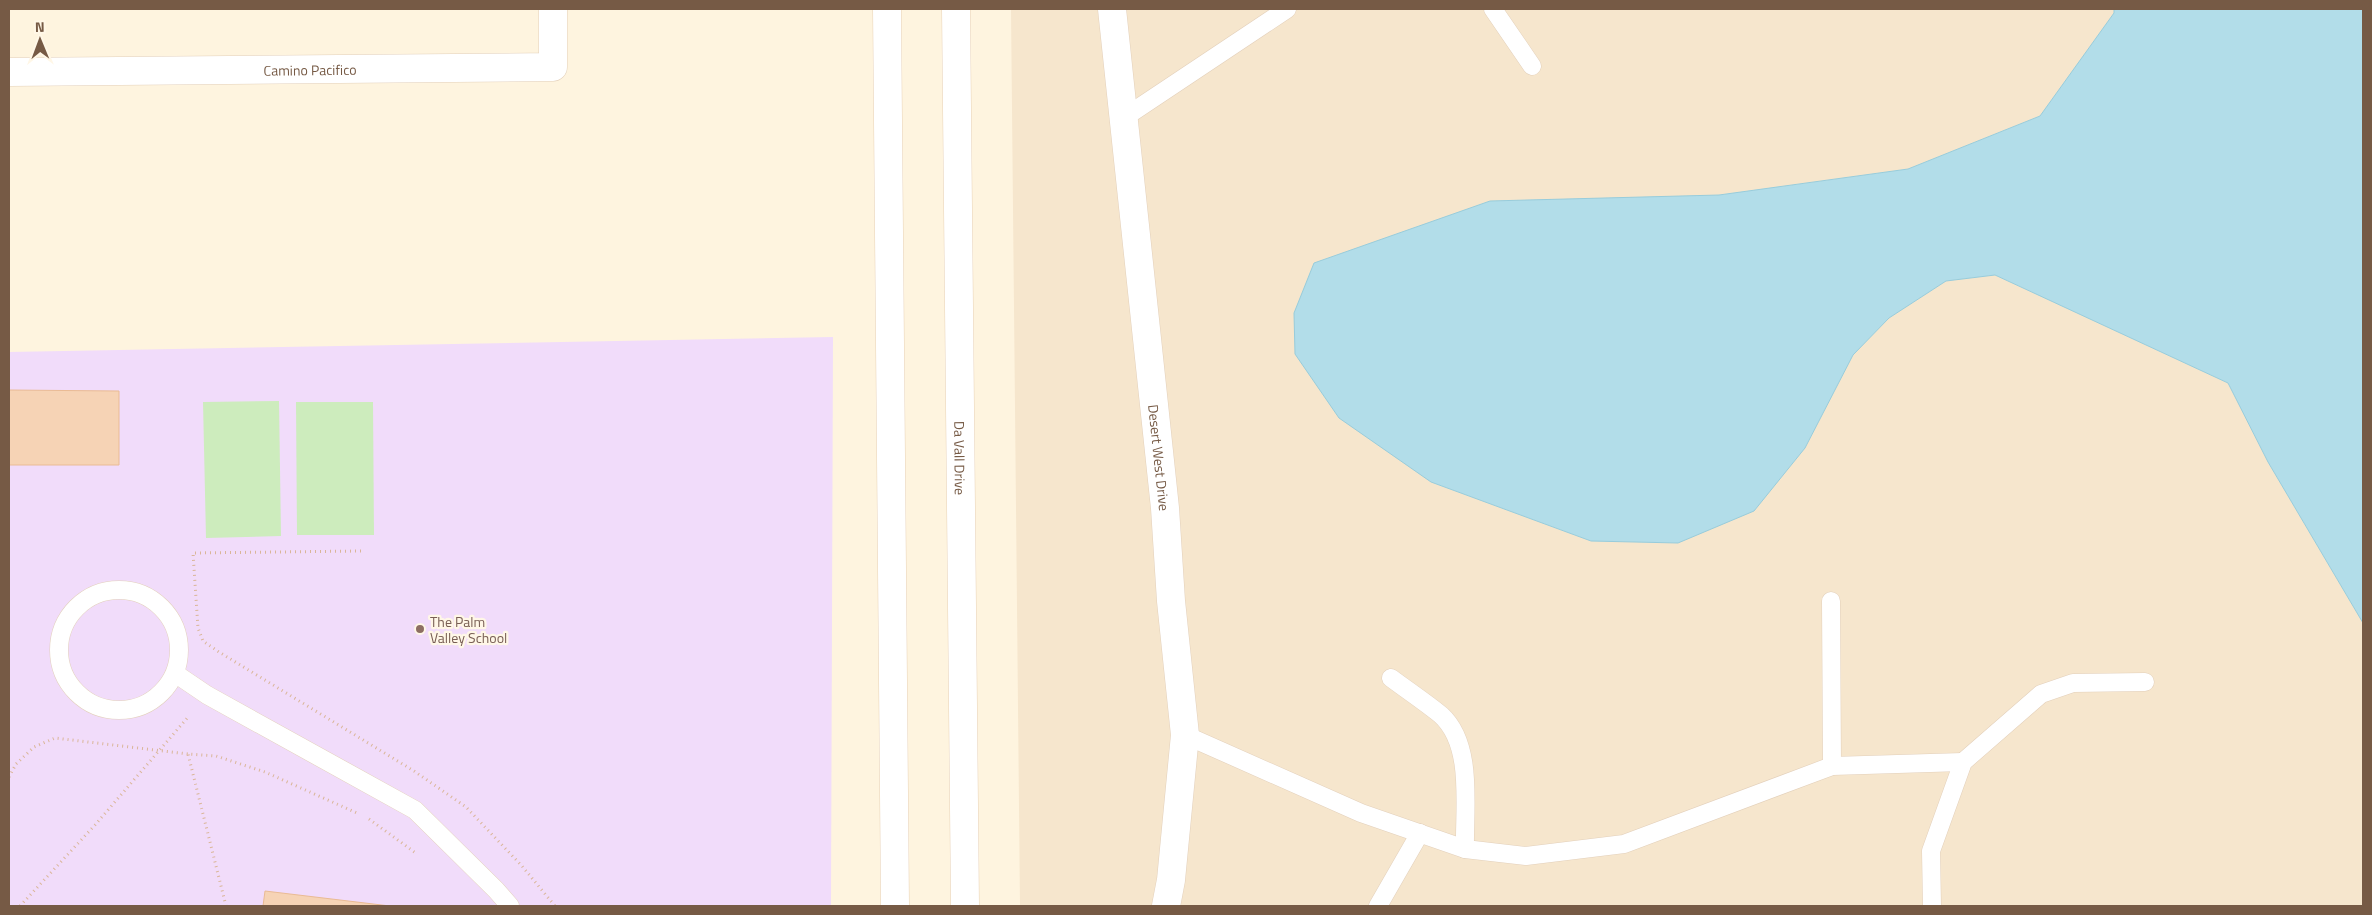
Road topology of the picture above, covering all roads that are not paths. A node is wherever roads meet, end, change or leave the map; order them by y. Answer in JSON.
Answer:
{"nodes":[{"id":1,"x":553,"y":9,"type":"edge"},
{"id":2,"x":887,"y":9,"type":"edge"},
{"id":3,"x":956,"y":9,"type":"edge"},
{"id":4,"x":1112,"y":9,"type":"edge"},
{"id":5,"x":1287,"y":9,"type":"edge"},
{"id":6,"x":1493,"y":9,"type":"edge"},
{"id":7,"x":1532,"y":66,"type":"dead end"},
{"id":8,"x":9,"y":72,"type":"edge"},
{"id":9,"x":1122,"y":119,"type":"junction"},
{"id":10,"x":1831,"y":601,"type":"dead end"},
{"id":11,"x":176,"y":674,"type":"junction"},
{"id":12,"x":1391,"y":678,"type":"dead end"},
{"id":13,"x":2145,"y":682,"type":"dead end"},
{"id":14,"x":1185,"y":735,"type":"junction"},
{"id":15,"x":1963,"y":762,"type":"junction"},
{"id":16,"x":1832,"y":766,"type":"junction"},
{"id":17,"x":1420,"y":833,"type":"junction"},
{"id":18,"x":1465,"y":849,"type":"junction"},
{"id":19,"x":510,"y":906,"type":"edge"},
{"id":20,"x":895,"y":906,"type":"edge"},
{"id":21,"x":965,"y":906,"type":"edge"},
{"id":22,"x":1166,"y":906,"type":"edge"},
{"id":23,"x":1378,"y":906,"type":"edge"},
{"id":24,"x":1932,"y":906,"type":"edge"}],
"edges":[{"from":1,"to":8,"type":"main road","name":"Camino Pacifico"},
{"from":2,"to":20,"type":"main road"},
{"from":3,"to":21,"type":"main road","name":"Da Vall Drive"},
{"from":4,"to":9,"type":"main road","name":"Desert West Drive"},
{"from":5,"to":9,"type":"lane"},
{"from":6,"to":7,"type":"lane"},
{"from":9,"to":14,"type":"main road","name":"Desert West Drive"},
{"from":10,"to":16,"type":"lane"},
{"from":11,"to":11,"type":"lane"},
{"from":11,"to":19,"type":"lane"},
{"from":12,"to":18,"type":"lane"},
{"from":13,"to":15,"type":"lane"},
{"from":14,"to":17,"type":"lane"},
{"from":14,"to":22,"type":"main road","name":"Desert West Drive"},
{"from":15,"to":16,"type":"lane"},
{"from":15,"to":24,"type":"lane"},
{"from":16,"to":18,"type":"lane"},
{"from":17,"to":18,"type":"lane"},
{"from":17,"to":23,"type":"lane"}]}
